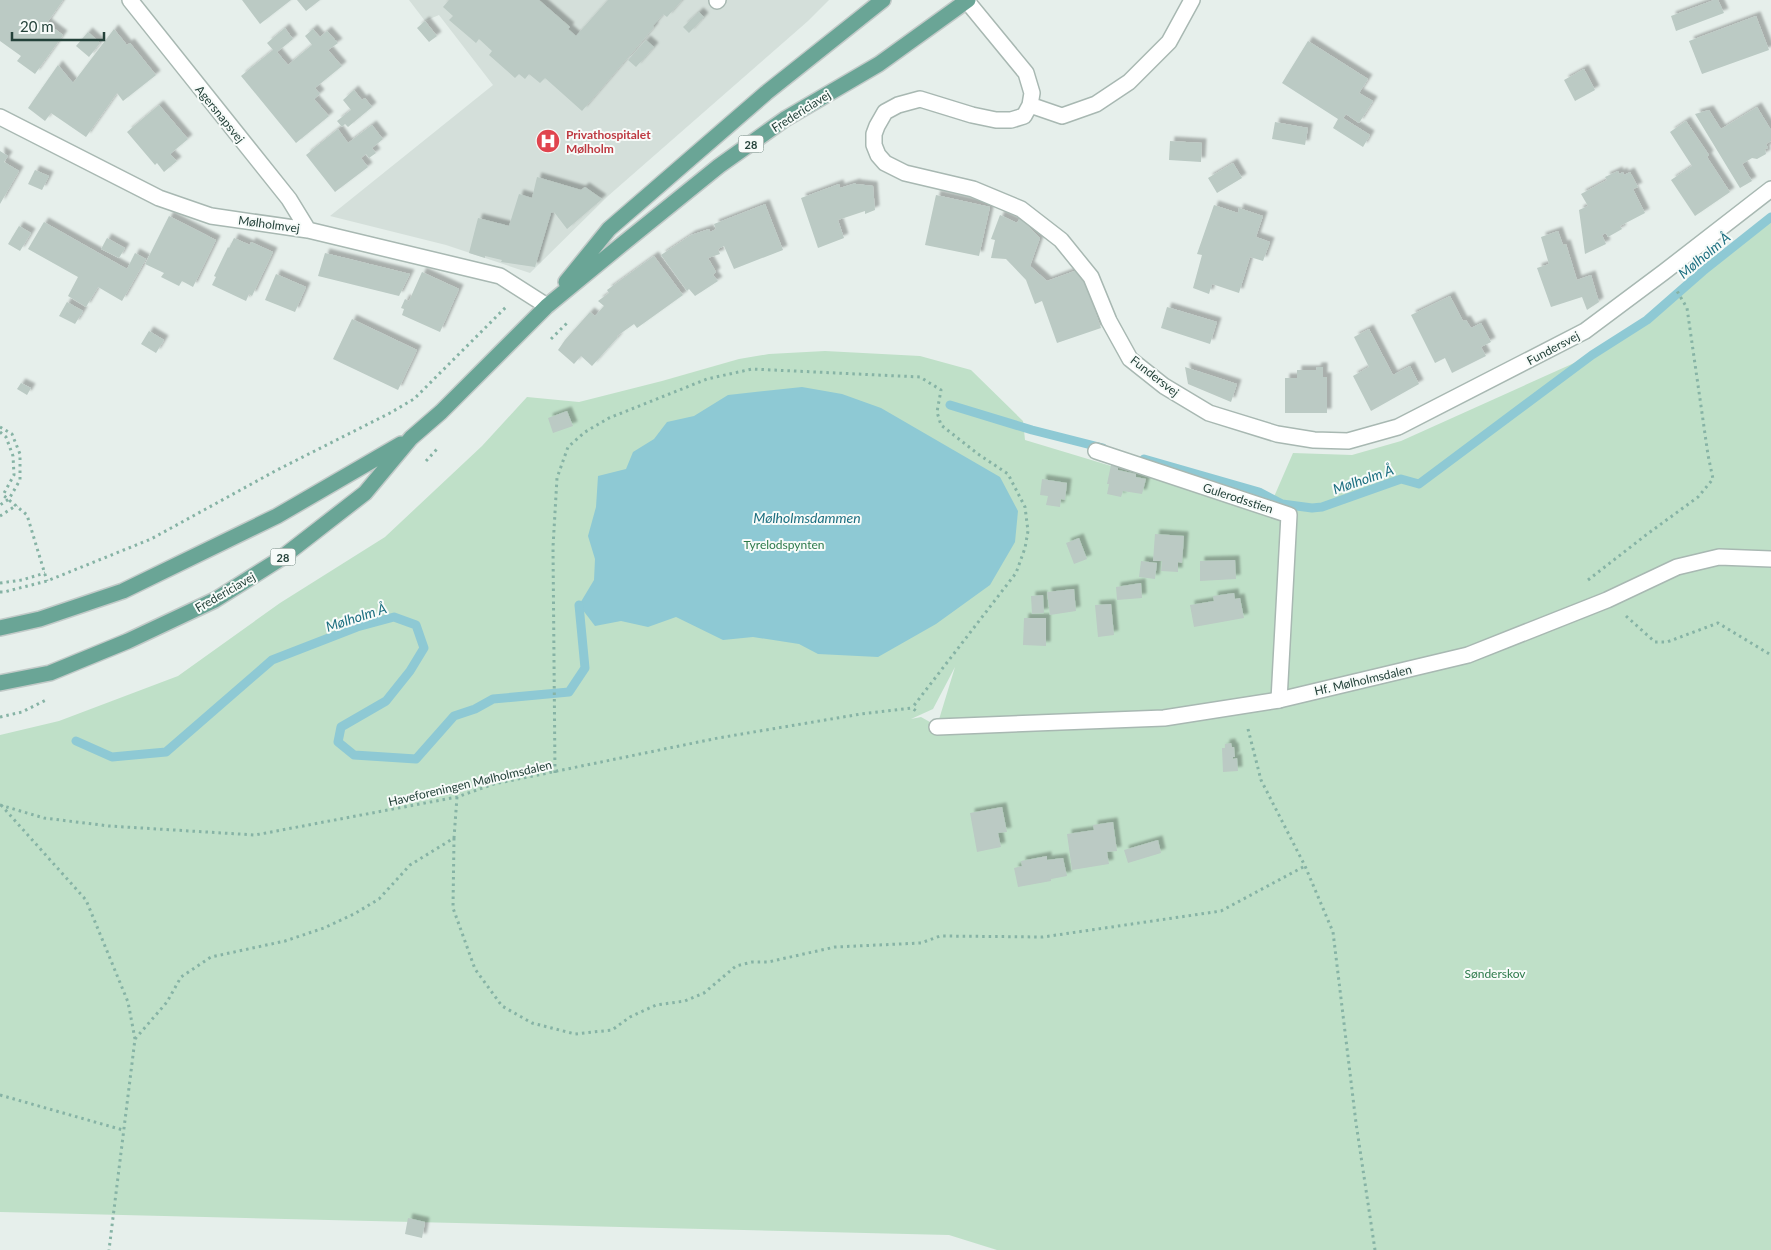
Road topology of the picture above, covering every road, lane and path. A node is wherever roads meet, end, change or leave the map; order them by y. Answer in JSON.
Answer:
{"nodes":[{"id":1,"x":130,"y":0,"type":"edge"},
{"id":2,"x":883,"y":0,"type":"edge"},
{"id":3,"x":967,"y":0,"type":"edge"},
{"id":4,"x":1192,"y":0,"type":"edge"},
{"id":5,"x":1030,"y":105,"type":"junction"},
{"id":6,"x":0,"y":117,"type":"edge"},
{"id":7,"x":1771,"y":189,"type":"edge"},
{"id":8,"x":308,"y":230,"type":"junction"},
{"id":9,"x":1675,"y":288,"type":"dead end"},
{"id":10,"x":523,"y":290,"type":"junction"},
{"id":11,"x":547,"y":306,"type":"junction"},
{"id":12,"x":0,"y":426,"type":"edge"},
{"id":13,"x":0,"y":432,"type":"edge"},
{"id":14,"x":411,"y":438,"type":"junction"},
{"id":15,"x":1096,"y":451,"type":"dead end"},
{"id":16,"x":9,"y":499,"type":"junction"},
{"id":17,"x":0,"y":505,"type":"edge"},
{"id":18,"x":16,"y":506,"type":"junction"},
{"id":19,"x":0,"y":516,"type":"edge"},
{"id":20,"x":1771,"y":559,"type":"edge"},
{"id":21,"x":45,"y":572,"type":"junction"},
{"id":22,"x":47,"y":581,"type":"junction"},
{"id":23,"x":0,"y":583,"type":"edge"},
{"id":24,"x":1582,"y":586,"type":"dead end"},
{"id":25,"x":0,"y":592,"type":"edge"},
{"id":26,"x":1608,"y":600,"type":"junction"},
{"id":27,"x":0,"y":628,"type":"edge"},
{"id":28,"x":1771,"y":655,"type":"edge"},
{"id":29,"x":0,"y":683,"type":"edge"},
{"id":30,"x":1279,"y":700,"type":"junction"},
{"id":31,"x":1242,"y":707,"type":"junction"},
{"id":32,"x":912,"y":708,"type":"junction"},
{"id":33,"x":937,"y":727,"type":"joint"},
{"id":34,"x":555,"y":772,"type":"junction"},
{"id":35,"x":457,"y":797,"type":"junction"},
{"id":36,"x":0,"y":805,"type":"edge"},
{"id":37,"x":454,"y":838,"type":"junction"},
{"id":38,"x":1305,"y":866,"type":"junction"},
{"id":39,"x":135,"y":1039,"type":"junction"},
{"id":40,"x":0,"y":1095,"type":"edge"},
{"id":41,"x":123,"y":1130,"type":"junction"},
{"id":42,"x":109,"y":1250,"type":"edge"},
{"id":43,"x":1375,"y":1250,"type":"edge"}],
"edges":[{"from":1,"to":8,"type":"street","name":"Agersnapsvej"},
{"from":2,"to":11,"type":"main road","name":"Fredericiavej","number":"28"},
{"from":3,"to":5,"type":"street"},
{"from":3,"to":11,"type":"main road","name":"Fredericiavej","number":"28"},
{"from":4,"to":5,"type":"street"},
{"from":5,"to":7,"type":"street","name":"Fundersvej"},
{"from":6,"to":8,"type":"street","name":"Mølholmvej"},
{"from":8,"to":10,"type":"street","name":"Mølholmvej"},
{"from":9,"to":24,"type":"path"},
{"from":10,"to":11,"type":"street","name":"Mølholmvej"},
{"from":10,"to":22,"type":"path"},
{"from":11,"to":14,"type":"main road","name":"Fredericiavej","number":"28"},
{"from":12,"to":16,"type":"path"},
{"from":13,"to":16,"type":"path"},
{"from":14,"to":27,"type":"main road","name":"Fredericiavej","number":"28"},
{"from":14,"to":29,"type":"main road","name":"Fredericiavej","number":"28"},
{"from":15,"to":30,"type":"street","name":"Gulerodsstien"},
{"from":16,"to":17,"type":"path"},
{"from":16,"to":18,"type":"path"},
{"from":18,"to":19,"type":"path"},
{"from":18,"to":21,"type":"path"},
{"from":20,"to":26,"type":"street","name":"Hf. Mølholmsdalen"},
{"from":21,"to":22,"type":"path"},
{"from":21,"to":23,"type":"path"},
{"from":22,"to":25,"type":"path"},
{"from":26,"to":28,"type":"path"},
{"from":26,"to":30,"type":"street","name":"Hf. Mølholmsdalen"},
{"from":30,"to":31,"type":"street","name":"Hf. Mølholmsdalen"},
{"from":31,"to":33,"type":"street","name":"Hf. Mølholmsdalen"},
{"from":31,"to":38,"type":"path"},
{"from":32,"to":33,"type":"path"},
{"from":32,"to":34,"type":"path","name":"Haveforeningen Mølholmsdalen"},
{"from":32,"to":34,"type":"path"},
{"from":34,"to":35,"type":"path","name":"Haveforeningen Mølholmsdalen"},
{"from":35,"to":36,"type":"path","name":"Haveforeningen Mølholmsdalen"},
{"from":35,"to":37,"type":"path"},
{"from":36,"to":39,"type":"path"},
{"from":37,"to":38,"type":"path"},
{"from":37,"to":39,"type":"path"},
{"from":38,"to":43,"type":"path"},
{"from":39,"to":41,"type":"path"},
{"from":40,"to":41,"type":"path"},
{"from":41,"to":42,"type":"path"}]}
